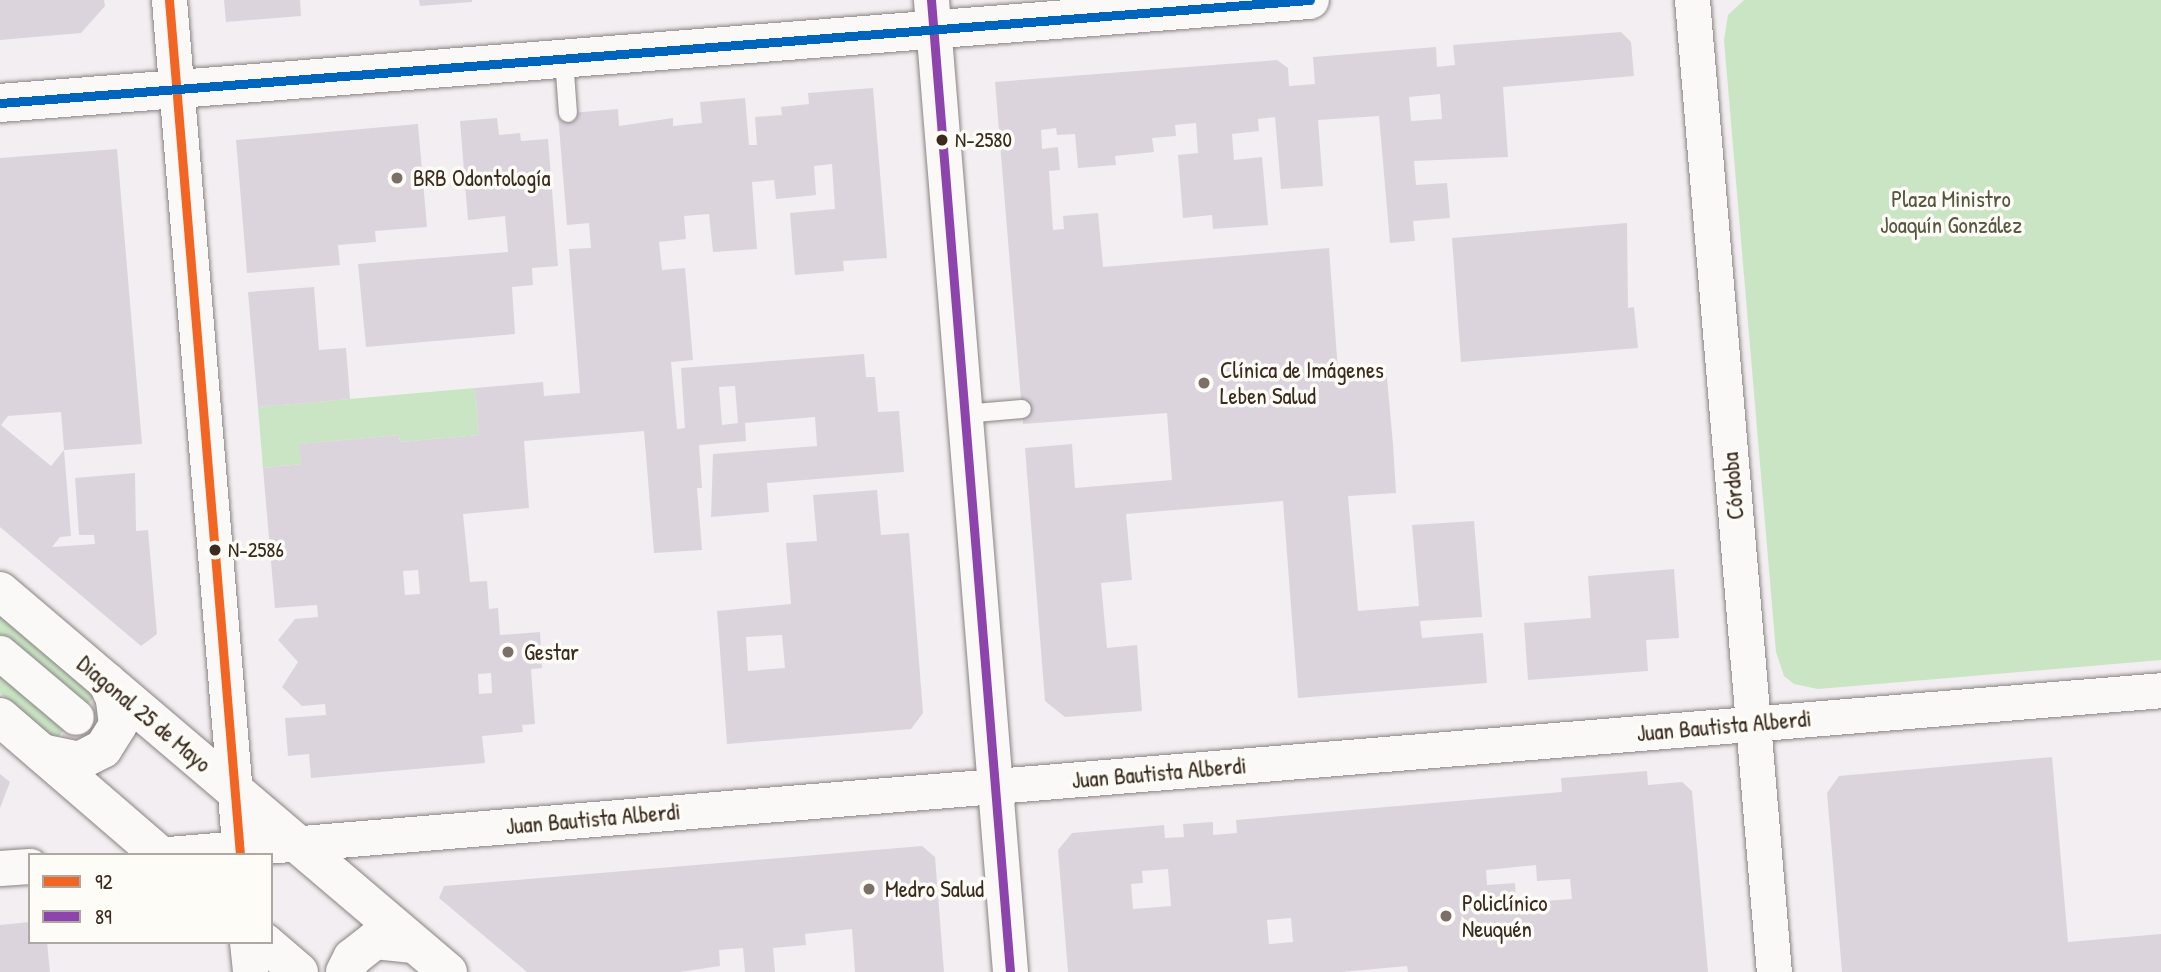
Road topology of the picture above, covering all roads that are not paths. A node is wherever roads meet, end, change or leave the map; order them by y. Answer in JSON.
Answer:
{"nodes":[{"id":1,"x":169,"y":0,"type":"edge"},
{"id":2,"x":1310,"y":0,"type":"edge"},
{"id":3,"x":1692,"y":0,"type":"edge"},
{"id":4,"x":932,"y":15,"type":"edge"},
{"id":5,"x":564,"y":59,"type":"junction"},
{"id":6,"x":177,"y":89,"type":"junction"},
{"id":7,"x":0,"y":103,"type":"edge"},
{"id":8,"x":569,"y":113,"type":"dead end"},
{"id":9,"x":1022,"y":409,"type":"dead end"},
{"id":10,"x":964,"y":414,"type":"junction"},
{"id":11,"x":0,"y":592,"type":"edge"},
{"id":12,"x":0,"y":653,"type":"edge"},
{"id":13,"x":107,"y":682,"type":"junction"},
{"id":14,"x":2161,"y":690,"type":"edge"},
{"id":15,"x":0,"y":717,"type":"edge"},
{"id":16,"x":76,"y":717,"type":"dead end"},
{"id":17,"x":1753,"y":723,"type":"junction"},
{"id":18,"x":42,"y":753,"type":"junction"},
{"id":19,"x":995,"y":786,"type":"junction"},
{"id":20,"x":235,"y":791,"type":"junction"},
{"id":21,"x":296,"y":844,"type":"junction"},
{"id":22,"x":240,"y":852,"type":"edge"},
{"id":23,"x":157,"y":853,"type":"edge"},
{"id":24,"x":213,"y":853,"type":"edge"},
{"id":25,"x":28,"y":866,"type":"edge"},
{"id":26,"x":0,"y":868,"type":"edge"},
{"id":27,"x":247,"y":944,"type":"edge"},
{"id":28,"x":266,"y":944,"type":"edge"},
{"id":29,"x":414,"y":944,"type":"junction"},
{"id":30,"x":250,"y":972,"type":"edge"},
{"id":31,"x":299,"y":972,"type":"edge"},
{"id":32,"x":345,"y":972,"type":"edge"},
{"id":33,"x":448,"y":972,"type":"edge"},
{"id":34,"x":1010,"y":972,"type":"edge"},
{"id":35,"x":1774,"y":972,"type":"edge"}],
"edges":[{"from":1,"to":6,"type":"street"},
{"from":2,"to":4,"type":"street"},
{"from":3,"to":17,"type":"street","name":"Córdoba"},
{"from":4,"to":5,"type":"street"},
{"from":4,"to":10,"type":"street"},
{"from":5,"to":6,"type":"street"},
{"from":5,"to":8,"type":"lane"},
{"from":6,"to":7,"type":"street"},
{"from":6,"to":20,"type":"street"},
{"from":9,"to":10,"type":"lane"},
{"from":10,"to":19,"type":"street"},
{"from":11,"to":13,"type":"street","name":"Diagonal 25 de Mayo"},
{"from":12,"to":16,"type":"street"},
{"from":13,"to":18,"type":"street"},
{"from":13,"to":20,"type":"street","name":"Diagonal 25 de Mayo"},
{"from":14,"to":17,"type":"street","name":"Juan Bautista Alberdi"},
{"from":15,"to":18,"type":"street"},
{"from":17,"to":19,"type":"street","name":"Juan Bautista Alberdi"},
{"from":17,"to":35,"type":"street","name":"Córdoba"},
{"from":18,"to":23,"type":"street"},
{"from":19,"to":21,"type":"street","name":"Juan Bautista Alberdi"},
{"from":19,"to":34,"type":"street"},
{"from":20,"to":21,"type":"street","name":"Diagonal 25 de Mayo"},
{"from":20,"to":22,"type":"street"},
{"from":21,"to":22,"type":"street","name":"Juan Bautista Alberdi"},
{"from":21,"to":29,"type":"street","name":"Diagonal 25 de Mayo"},
{"from":22,"to":24,"type":"street","name":"Juan Bautista Alberdi"},
{"from":25,"to":26,"type":"street"},
{"from":27,"to":30,"type":"street"},
{"from":28,"to":31,"type":"street"},
{"from":29,"to":32,"type":"street"},
{"from":29,"to":33,"type":"street","name":"Diagonal 25 de Mayo"}]}
